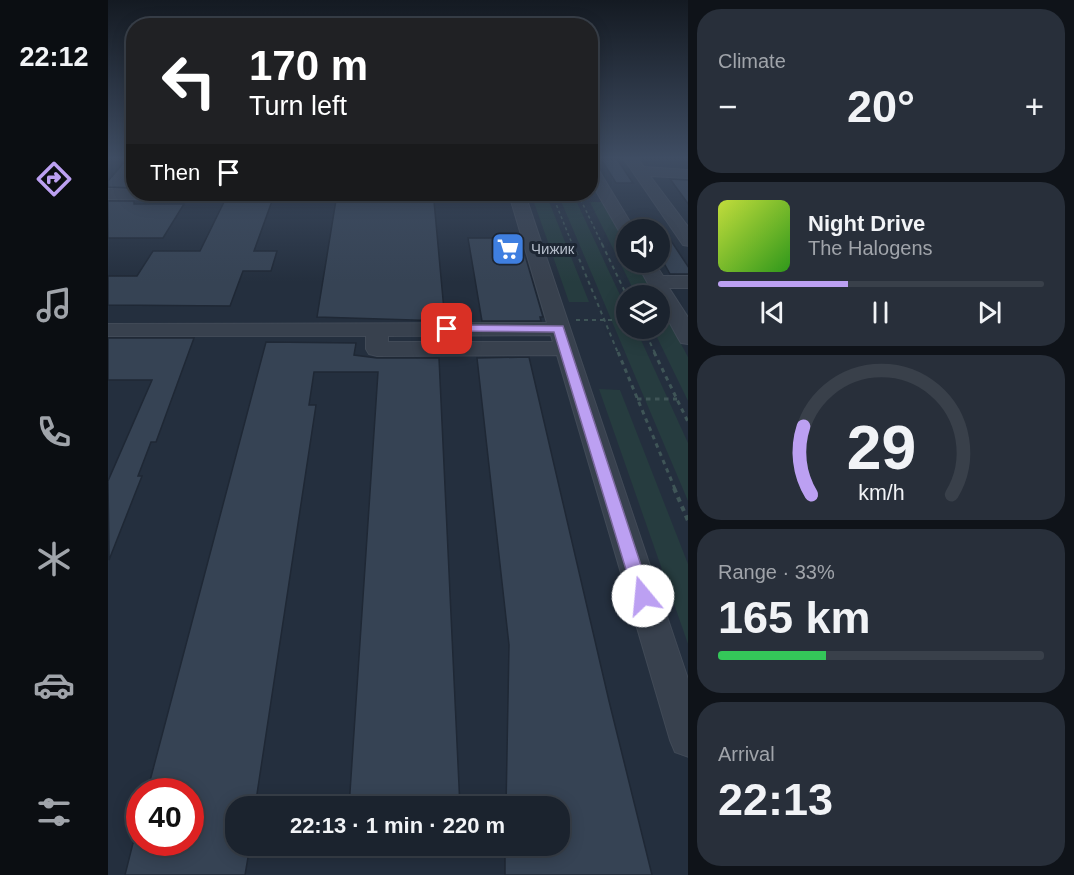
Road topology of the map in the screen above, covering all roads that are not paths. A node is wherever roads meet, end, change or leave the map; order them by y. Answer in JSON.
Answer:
{"nodes":[{"id":1,"x":609,"y":200,"type":"edge"},
{"id":2,"x":661,"y":200,"type":"edge"},
{"id":3,"x":518,"y":201,"type":"edge"},
{"id":4,"x":620,"y":219,"type":"edge"},
{"id":5,"x":687,"y":236,"type":"edge"},
{"id":6,"x":651,"y":273,"type":"edge"},
{"id":7,"x":656,"y":282,"type":"junction"},
{"id":8,"x":688,"y":282,"type":"edge"},
{"id":9,"x":108,"y":330,"type":"edge"},
{"id":10,"x":565,"y":332,"type":"junction"},
{"id":11,"x":688,"y":338,"type":"edge"},
{"id":12,"x":688,"y":740,"type":"edge"}],
"edges":[{"from":1,"to":4,"type":"street"},
{"from":2,"to":5,"type":"street"},
{"from":3,"to":10,"type":"street"},
{"from":6,"to":7,"type":"street"},
{"from":7,"to":8,"type":"street"},
{"from":7,"to":11,"type":"street"},
{"from":9,"to":10,"type":"street"},
{"from":10,"to":12,"type":"street"}]}
